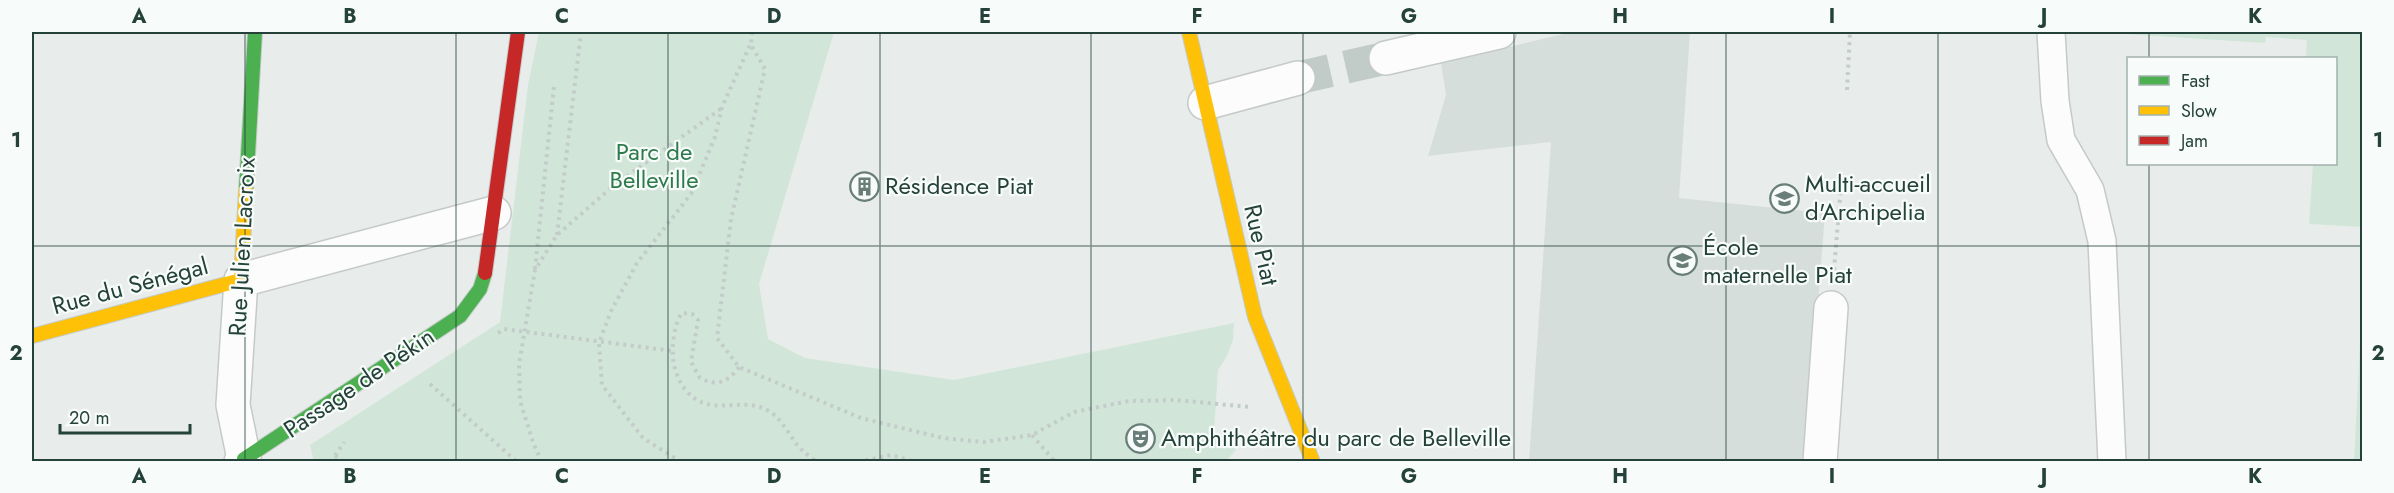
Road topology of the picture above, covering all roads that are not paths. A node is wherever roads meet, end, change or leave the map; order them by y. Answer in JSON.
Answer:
{"nodes":[{"id":1,"x":255,"y":32,"type":"edge"},
{"id":2,"x":518,"y":32,"type":"edge"},
{"id":3,"x":1189,"y":32,"type":"edge"},
{"id":4,"x":1499,"y":32,"type":"edge"},
{"id":5,"x":2051,"y":32,"type":"edge"},
{"id":6,"x":1386,"y":58,"type":"tunnel mouth"},
{"id":7,"x":1298,"y":78,"type":"tunnel mouth"},
{"id":8,"x":1205,"y":103,"type":"junction"},
{"id":9,"x":494,"y":213,"type":"junction"},
{"id":10,"x":241,"y":280,"type":"junction"},
{"id":11,"x":1831,"y":308,"type":"road end"},
{"id":12,"x":32,"y":336,"type":"edge"},
{"id":13,"x":243,"y":461,"type":"edge"},
{"id":14,"x":1313,"y":462,"type":"edge"},
{"id":15,"x":1820,"y":462,"type":"edge"},
{"id":16,"x":2112,"y":462,"type":"edge"}],
"edges":[{"from":1,"to":10,"type":"street","name":"Rue Julien Lacroix"},
{"from":2,"to":9,"type":"street"},
{"from":3,"to":8,"type":"street","name":"Rue Piat"},
{"from":4,"to":6,"type":"street"},
{"from":5,"to":16,"type":"lane"},
{"from":7,"to":8,"type":"street"},
{"from":8,"to":14,"type":"street","name":"Rue Piat"},
{"from":9,"to":10,"type":"street"},
{"from":9,"to":13,"type":"street","name":"Passage de Pékin"},
{"from":10,"to":12,"type":"street","name":"Rue du Sénégal"},
{"from":10,"to":13,"type":"street","name":"Rue Julien Lacroix"},
{"from":11,"to":15,"type":"street"}]}
